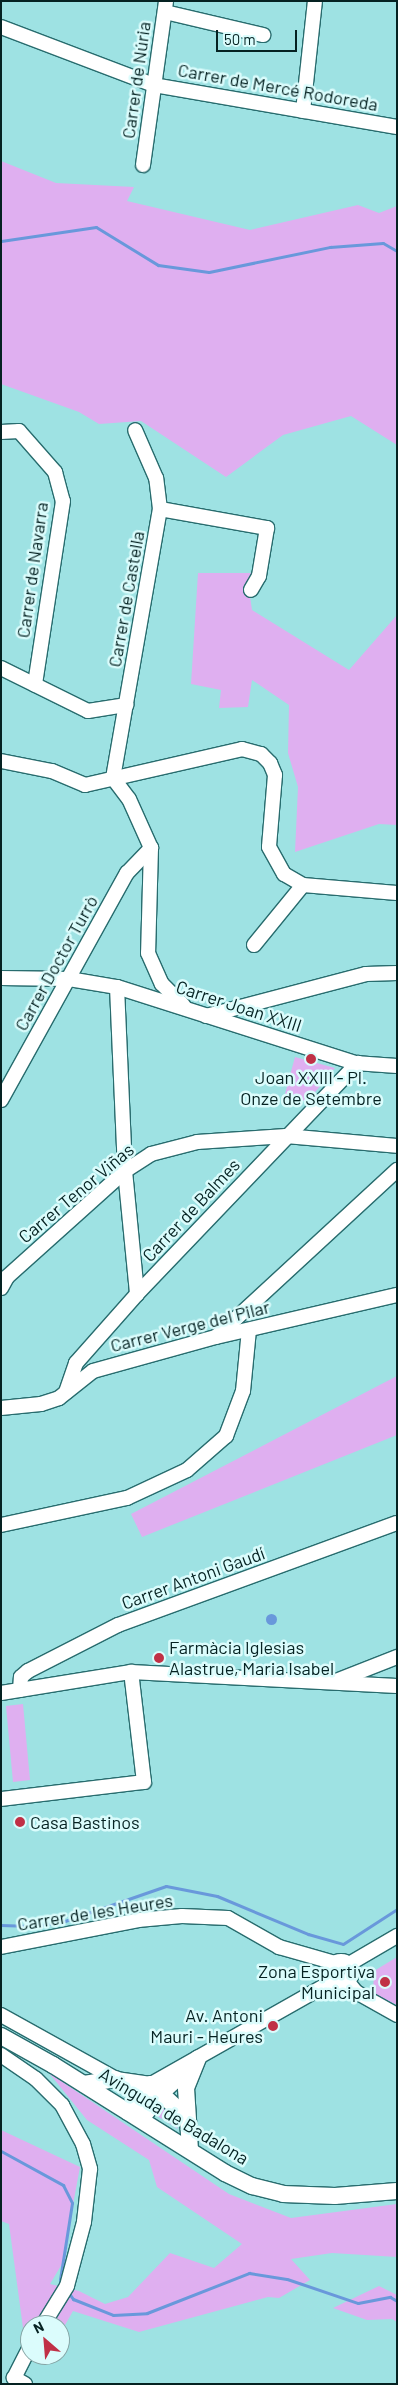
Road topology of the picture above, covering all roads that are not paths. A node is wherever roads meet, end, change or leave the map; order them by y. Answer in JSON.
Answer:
{"nodes":[{"id":1,"x":314,"y":1,"type":"edge"},
{"id":2,"x":165,"y":7,"type":"edge"},
{"id":3,"x":1,"y":27,"type":"edge"},
{"id":4,"x":263,"y":35,"type":"dead end"},
{"id":5,"x":154,"y":85,"type":"junction"},
{"id":6,"x":303,"y":111,"type":"junction"},
{"id":7,"x":397,"y":127,"type":"edge"},
{"id":8,"x":142,"y":165,"type":"dead end"},
{"id":9,"x":135,"y":430,"type":"dead end"},
{"id":10,"x":1,"y":432,"type":"edge"},
{"id":11,"x":160,"y":509,"type":"junction"},
{"id":12,"x":251,"y":590,"type":"dead end"},
{"id":13,"x":1,"y":668,"type":"edge"},
{"id":14,"x":35,"y":685,"type":"junction"},
{"id":15,"x":127,"y":705,"type":"junction"},
{"id":16,"x":1,"y":761,"type":"edge"},
{"id":17,"x":113,"y":778,"type":"junction"},
{"id":18,"x":151,"y":848,"type":"junction"},
{"id":19,"x":302,"y":885,"type":"junction"},
{"id":20,"x":397,"y":893,"type":"edge"},
{"id":21,"x":254,"y":945,"type":"dead end"},
{"id":22,"x":397,"y":973,"type":"edge"},
{"id":23,"x":1,"y":978,"type":"edge"},
{"id":24,"x":69,"y":979,"type":"junction"},
{"id":25,"x":117,"y":988,"type":"junction"},
{"id":26,"x":184,"y":1007,"type":"junction"},
{"id":27,"x":204,"y":1016,"type":"junction"},
{"id":28,"x":358,"y":1063,"type":"junction"},
{"id":29,"x":397,"y":1066,"type":"edge"},
{"id":30,"x":1,"y":1100,"type":"edge"},
{"id":31,"x":286,"y":1136,"type":"junction"},
{"id":32,"x":397,"y":1146,"type":"edge"},
{"id":33,"x":397,"y":1170,"type":"edge"},
{"id":34,"x":125,"y":1171,"type":"junction"},
{"id":35,"x":1,"y":1288,"type":"edge"},
{"id":36,"x":137,"y":1294,"type":"junction"},
{"id":37,"x":397,"y":1294,"type":"edge"},
{"id":38,"x":248,"y":1330,"type":"junction"},
{"id":39,"x":216,"y":1337,"type":"junction"},
{"id":40,"x":66,"y":1392,"type":"junction"},
{"id":41,"x":1,"y":1408,"type":"edge"},
{"id":42,"x":397,"y":1523,"type":"edge"},
{"id":43,"x":1,"y":1525,"type":"edge"},
{"id":44,"x":397,"y":1657,"type":"edge"},
{"id":45,"x":131,"y":1672,"type":"junction"},
{"id":46,"x":331,"y":1683,"type":"junction"},
{"id":47,"x":397,"y":1686,"type":"edge"},
{"id":48,"x":20,"y":1690,"type":"junction"},
{"id":49,"x":1,"y":1693,"type":"edge"},
{"id":50,"x":1,"y":1798,"type":"edge"},
{"id":51,"x":397,"y":1936,"type":"edge"},
{"id":52,"x":1,"y":1947,"type":"edge"},
{"id":53,"x":342,"y":1963,"type":"junction"},
{"id":54,"x":340,"y":1981,"type":"junction"},
{"id":55,"x":1,"y":2015,"type":"edge"},
{"id":56,"x":397,"y":2015,"type":"edge"},
{"id":57,"x":1,"y":2036,"type":"edge"},
{"id":58,"x":1,"y":2055,"type":"edge"},
{"id":59,"x":198,"y":2058,"type":"junction"},
{"id":60,"x":116,"y":2079,"type":"junction"},
{"id":61,"x":84,"y":2084,"type":"junction"},
{"id":62,"x":156,"y":2088,"type":"junction"},
{"id":63,"x":134,"y":2116,"type":"junction"},
{"id":64,"x":186,"y":2117,"type":"junction"},
{"id":65,"x":190,"y":2150,"type":"junction"},
{"id":66,"x":397,"y":2191,"type":"edge"},
{"id":67,"x":49,"y":2315,"type":"edge"},
{"id":68,"x":23,"y":2365,"type":"edge"},
{"id":69,"x":16,"y":2382,"type":"edge"}],
"edges":[{"from":1,"to":6,"type":"street"},
{"from":2,"to":4,"type":"street"},
{"from":2,"to":5,"type":"street","name":"Carrer de Núria"},
{"from":3,"to":5,"type":"street","name":"Carrer de Mercé Rodoreda"},
{"from":5,"to":6,"type":"street","name":"Carrer de Mercé Rodoreda"},
{"from":5,"to":8,"type":"street","name":"Carrer de Núria"},
{"from":6,"to":7,"type":"street","name":"Carrer de Mercé Rodoreda"},
{"from":9,"to":11,"type":"street","name":"Carrer de Castella"},
{"from":10,"to":14,"type":"street","name":"Carrer de Navarra"},
{"from":11,"to":12,"type":"street"},
{"from":11,"to":15,"type":"street","name":"Carrer de Castella"},
{"from":13,"to":14,"type":"street"},
{"from":14,"to":15,"type":"street"},
{"from":15,"to":17,"type":"street","name":"Carrer de Castella"},
{"from":16,"to":17,"type":"street"},
{"from":17,"to":18,"type":"street"},
{"from":17,"to":19,"type":"street"},
{"from":18,"to":24,"type":"street","name":"Carrer Doctor Turrò"},
{"from":18,"to":26,"type":"street"},
{"from":19,"to":20,"type":"street"},
{"from":19,"to":21,"type":"street"},
{"from":22,"to":27,"type":"street"},
{"from":23,"to":24,"type":"street","name":"Carrer Joan XXIII"},
{"from":24,"to":25,"type":"street","name":"Carrer Joan XXIII"},
{"from":24,"to":30,"type":"street","name":"Carrer Doctor Turrò"},
{"from":25,"to":26,"type":"street","name":"Carrer Joan XXIII"},
{"from":25,"to":34,"type":"street"},
{"from":26,"to":27,"type":"street","name":"Carrer Joan XXIII"},
{"from":27,"to":28,"type":"street","name":"Carrer Joan XXIII"},
{"from":28,"to":29,"type":"street","name":"Carrer Joan XXIII"},
{"from":28,"to":31,"type":"street","name":"Carrer de Balmes"},
{"from":31,"to":32,"type":"street","name":"Carrer Tenor Viñas"},
{"from":31,"to":34,"type":"street","name":"Carrer Tenor Viñas"},
{"from":31,"to":36,"type":"street","name":"Carrer de Balmes"},
{"from":33,"to":39,"type":"street"},
{"from":34,"to":35,"type":"street","name":"Carrer Tenor Viñas"},
{"from":34,"to":36,"type":"street"},
{"from":36,"to":40,"type":"street","name":"Carrer de Balmes"},
{"from":37,"to":38,"type":"street","name":"Carrer Verge del Pilar"},
{"from":38,"to":39,"type":"street","name":"Carrer Verge del Pilar"},
{"from":38,"to":43,"type":"street"},
{"from":39,"to":40,"type":"street","name":"Carrer Verge del Pilar"},
{"from":40,"to":41,"type":"street","name":"Carrer Verge del Pilar"},
{"from":42,"to":48,"type":"street","name":"Carrer Antoni Gaudí"},
{"from":44,"to":46,"type":"street"},
{"from":45,"to":46,"type":"street"},
{"from":45,"to":48,"type":"street"},
{"from":45,"to":50,"type":"street"},
{"from":46,"to":47,"type":"street"},
{"from":48,"to":49,"type":"street"},
{"from":51,"to":53,"type":"street"},
{"from":52,"to":53,"type":"street","name":"Carrer de les Heures"},
{"from":53,"to":54,"type":"street"},
{"from":53,"to":54,"type":"street"},
{"from":54,"to":56,"type":"street"},
{"from":54,"to":59,"type":"street"},
{"from":55,"to":60,"type":"street"},
{"from":57,"to":61,"type":"street","name":"Avinguda de Badalona"},
{"from":58,"to":67,"type":"street"},
{"from":59,"to":62,"type":"street"},
{"from":59,"to":64,"type":"street"},
{"from":60,"to":61,"type":"street"},
{"from":60,"to":62,"type":"street"},
{"from":61,"to":63,"type":"street","name":"Avinguda de Badalona"},
{"from":62,"to":63,"type":"street"},
{"from":62,"to":64,"type":"street"},
{"from":63,"to":65,"type":"street","name":"Avinguda de Badalona"},
{"from":64,"to":65,"type":"street"},
{"from":65,"to":66,"type":"street","name":"Avinguda de Badalona"},
{"from":68,"to":69,"type":"street"}]}
